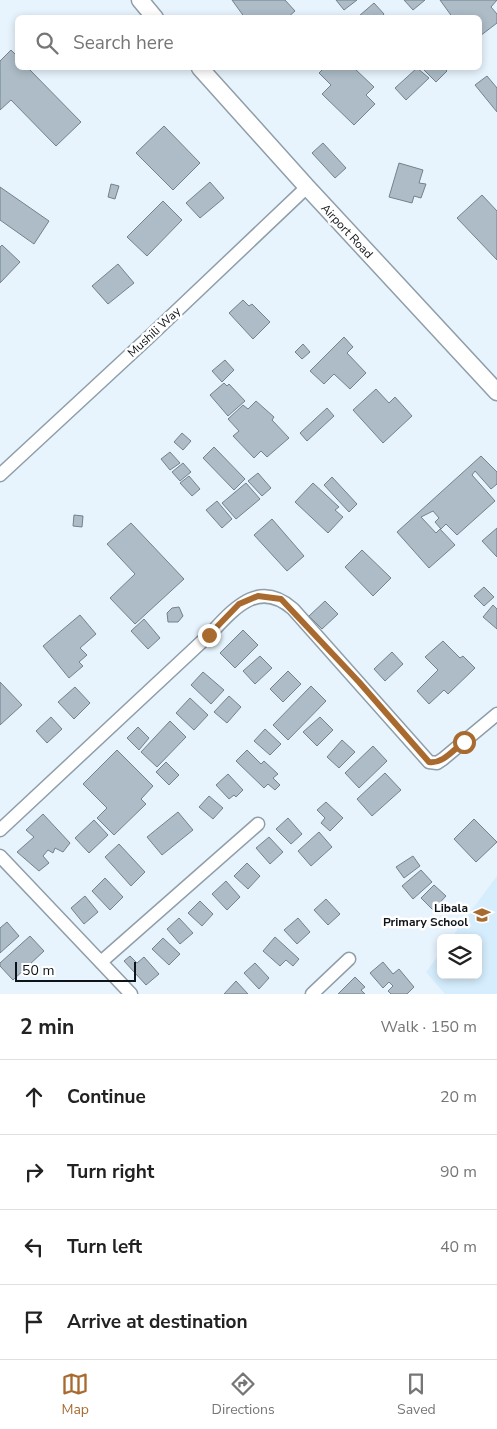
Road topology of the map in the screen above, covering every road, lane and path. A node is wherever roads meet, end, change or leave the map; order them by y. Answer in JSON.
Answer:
{"nodes":[{"id":1,"x":140,"y":0,"type":"edge"},
{"id":2,"x":153,"y":15,"type":"edge"},
{"id":3,"x":202,"y":70,"type":"edge"},
{"id":4,"x":307,"y":187,"type":"junction"},
{"id":5,"x":497,"y":392,"type":"edge"},
{"id":6,"x":0,"y":475,"type":"edge"},
{"id":7,"x":497,"y":714,"type":"edge"},
{"id":8,"x":258,"y":824,"type":"dead end"},
{"id":9,"x":0,"y":830,"type":"edge"},
{"id":10,"x":0,"y":856,"type":"edge"},
{"id":11,"x":349,"y":959,"type":"dead end"},
{"id":12,"x":101,"y":962,"type":"junction"},
{"id":13,"x":131,"y":994,"type":"edge"},
{"id":14,"x":312,"y":994,"type":"edge"}],
"edges":[{"from":1,"to":2,"type":"street"},
{"from":3,"to":4,"type":"street","name":"Airport Road"},
{"from":4,"to":5,"type":"street","name":"Airport Road"},
{"from":4,"to":6,"type":"street","name":"Mushili Way"},
{"from":7,"to":9,"type":"street"},
{"from":8,"to":12,"type":"street"},
{"from":10,"to":12,"type":"street"},
{"from":11,"to":14,"type":"street"},
{"from":12,"to":13,"type":"street"}]}
